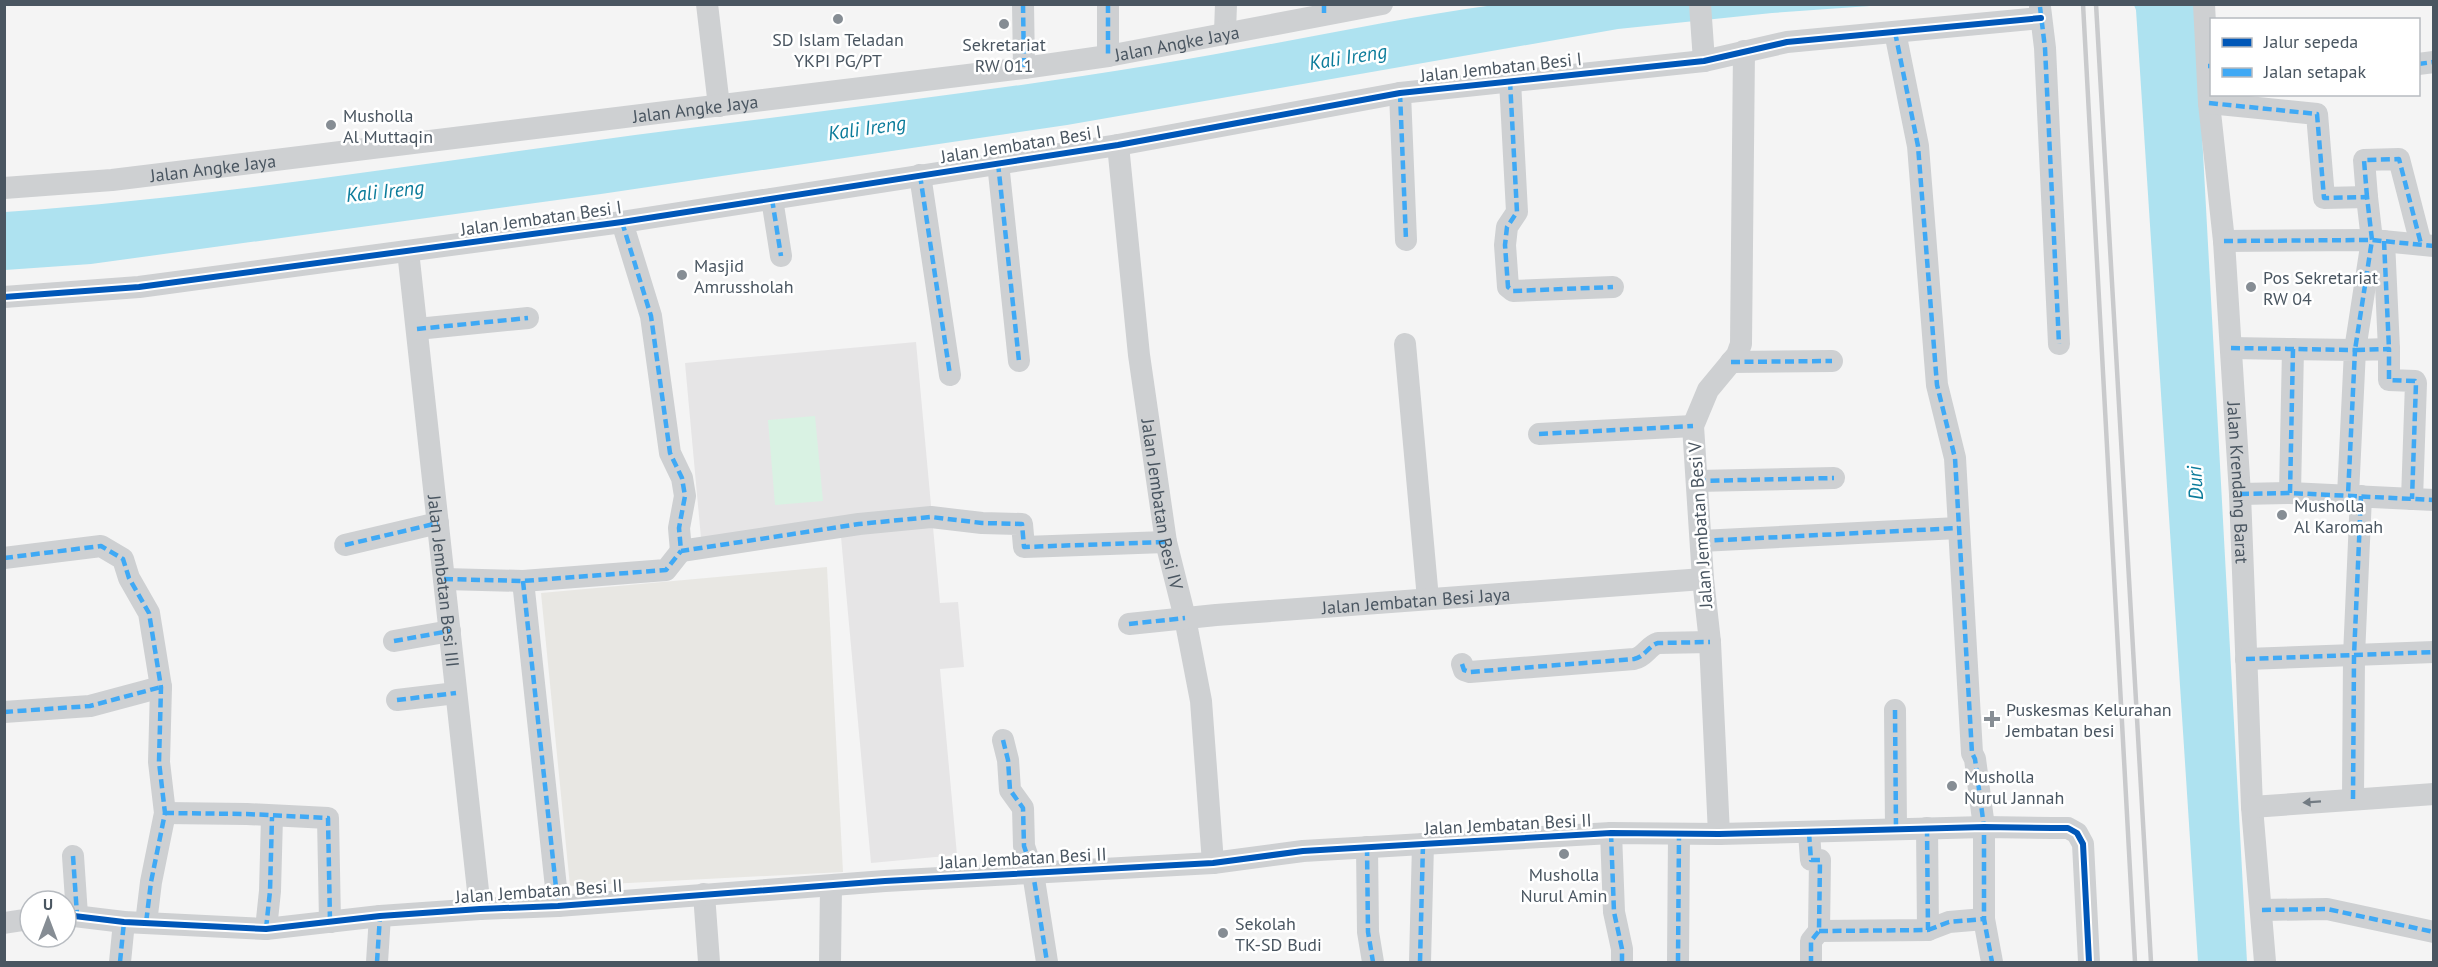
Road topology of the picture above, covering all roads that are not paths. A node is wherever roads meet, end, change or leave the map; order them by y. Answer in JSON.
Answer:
{"nodes":[{"id":1,"x":707,"y":4,"type":"edge"},
{"id":2,"x":1023,"y":4,"type":"edge"},
{"id":3,"x":1108,"y":4,"type":"edge"},
{"id":4,"x":1226,"y":4,"type":"edge"},
{"id":5,"x":1382,"y":4,"type":"edge"},
{"id":6,"x":1700,"y":4,"type":"edge"},
{"id":7,"x":2204,"y":4,"type":"edge"},
{"id":8,"x":1324,"y":9,"type":"edge"},
{"id":9,"x":1225,"y":32,"type":"junction"},
{"id":10,"x":1895,"y":32,"type":"junction"},
{"id":11,"x":1744,"y":51,"type":"junction"},
{"id":12,"x":1703,"y":53,"type":"junction"},
{"id":13,"x":1108,"y":56,"type":"junction"},
{"id":14,"x":2210,"y":66,"type":"edge"},
{"id":15,"x":1024,"y":68,"type":"junction"},
{"id":16,"x":1510,"y":81,"type":"junction"},
{"id":17,"x":1400,"y":93,"type":"junction"},
{"id":18,"x":2209,"y":103,"type":"junction"},
{"id":19,"x":719,"y":106,"type":"junction"},
{"id":20,"x":1118,"y":145,"type":"junction"},
{"id":21,"x":998,"y":163,"type":"junction"},
{"id":22,"x":920,"y":175,"type":"junction"},
{"id":23,"x":4,"y":188,"type":"edge"},
{"id":24,"x":2367,"y":197,"type":"junction"},
{"id":25,"x":772,"y":199,"type":"junction"},
{"id":26,"x":622,"y":222,"type":"junction"},
{"id":27,"x":1406,"y":240,"type":"dead end"},
{"id":28,"x":2224,"y":241,"type":"junction"},
{"id":29,"x":2378,"y":241,"type":"junction"},
{"id":30,"x":2427,"y":245,"type":"edge"},
{"id":31,"x":408,"y":251,"type":"junction"},
{"id":32,"x":781,"y":256,"type":"dead end"},
{"id":33,"x":1613,"y":287,"type":"dead end"},
{"id":34,"x":4,"y":297,"type":"edge"},
{"id":35,"x":528,"y":318,"type":"dead end"},
{"id":36,"x":417,"y":329,"type":"junction"},
{"id":37,"x":1405,"y":344,"type":"dead end"},
{"id":38,"x":2059,"y":344,"type":"dead end"},
{"id":39,"x":2230,"y":348,"type":"junction"},
{"id":40,"x":2293,"y":349,"type":"junction"},
{"id":41,"x":2389,"y":349,"type":"junction"},
{"id":42,"x":2355,"y":350,"type":"junction"},
{"id":43,"x":1019,"y":361,"type":"dead end"},
{"id":44,"x":1832,"y":361,"type":"dead end"},
{"id":45,"x":1731,"y":363,"type":"junction"},
{"id":46,"x":950,"y":375,"type":"dead end"},
{"id":47,"x":1693,"y":426,"type":"junction"},
{"id":48,"x":1539,"y":434,"type":"dead end"},
{"id":49,"x":1834,"y":478,"type":"dead end"},
{"id":50,"x":1697,"y":481,"type":"junction"},
{"id":51,"x":2290,"y":493,"type":"junction"},
{"id":52,"x":2240,"y":494,"type":"junction"},
{"id":53,"x":2354,"y":496,"type":"junction"},
{"id":54,"x":2423,"y":499,"type":"edge"},
{"id":55,"x":438,"y":523,"type":"junction"},
{"id":56,"x":1958,"y":528,"type":"junction"},
{"id":57,"x":1701,"y":541,"type":"junction"},
{"id":58,"x":1166,"y":542,"type":"junction"},
{"id":59,"x":345,"y":545,"type":"dead end"},
{"id":60,"x":681,"y":551,"type":"junction"},
{"id":61,"x":4,"y":558,"type":"edge"},
{"id":62,"x":444,"y":579,"type":"junction"},
{"id":63,"x":1703,"y":579,"type":"junction"},
{"id":64,"x":523,"y":581,"type":"junction"},
{"id":65,"x":1428,"y":599,"type":"junction"},
{"id":66,"x":1185,"y":618,"type":"junction"},
{"id":67,"x":1129,"y":624,"type":"dead end"},
{"id":68,"x":450,"y":631,"type":"junction"},
{"id":69,"x":394,"y":641,"type":"dead end"},
{"id":70,"x":1710,"y":642,"type":"junction"},
{"id":71,"x":2433,"y":652,"type":"edge"},
{"id":72,"x":2354,"y":656,"type":"junction"},
{"id":73,"x":2246,"y":659,"type":"junction"},
{"id":74,"x":1462,"y":664,"type":"dead end"},
{"id":75,"x":161,"y":687,"type":"junction"},
{"id":76,"x":456,"y":693,"type":"junction"},
{"id":77,"x":397,"y":700,"type":"dead end"},
{"id":78,"x":1895,"y":710,"type":"dead end"},
{"id":79,"x":4,"y":712,"type":"edge"},
{"id":80,"x":1003,"y":740,"type":"dead end"},
{"id":81,"x":2433,"y":794,"type":"edge"},
{"id":82,"x":2353,"y":799,"type":"junction"},
{"id":83,"x":2252,"y":807,"type":"junction"},
{"id":84,"x":165,"y":813,"type":"junction"},
{"id":85,"x":272,"y":816,"type":"junction"},
{"id":86,"x":1984,"y":827,"type":"junction"},
{"id":87,"x":1927,"y":828,"type":"junction"},
{"id":88,"x":1896,"y":829,"type":"junction"},
{"id":89,"x":1611,"y":833,"type":"junction"},
{"id":90,"x":1809,"y":833,"type":"junction"},
{"id":91,"x":1679,"y":834,"type":"junction"},
{"id":92,"x":1719,"y":834,"type":"junction"},
{"id":93,"x":1424,"y":844,"type":"junction"},
{"id":94,"x":1367,"y":847,"type":"junction"},
{"id":95,"x":74,"y":856,"type":"dead end"},
{"id":96,"x":1213,"y":863,"type":"junction"},
{"id":97,"x":1033,"y":873,"type":"junction"},
{"id":98,"x":831,"y":886,"type":"junction"},
{"id":99,"x":73,"y":889,"type":"edge"},
{"id":100,"x":704,"y":894,"type":"junction"},
{"id":101,"x":558,"y":906,"type":"junction"},
{"id":102,"x":480,"y":909,"type":"junction"},
{"id":103,"x":2262,"y":910,"type":"junction"},
{"id":104,"x":78,"y":916,"type":"edge"},
{"id":105,"x":380,"y":916,"type":"junction"},
{"id":106,"x":1984,"y":919,"type":"junction"},
{"id":107,"x":330,"y":921,"type":"junction"},
{"id":108,"x":135,"y":922,"type":"junction"},
{"id":109,"x":266,"y":929,"type":"junction"},
{"id":110,"x":1929,"y":930,"type":"junction"},
{"id":111,"x":1819,"y":931,"type":"junction"},
{"id":112,"x":2433,"y":932,"type":"edge"},
{"id":113,"x":120,"y":963,"type":"edge"},
{"id":114,"x":377,"y":963,"type":"edge"},
{"id":115,"x":709,"y":963,"type":"edge"},
{"id":116,"x":830,"y":963,"type":"edge"},
{"id":117,"x":1047,"y":963,"type":"edge"},
{"id":118,"x":1373,"y":963,"type":"edge"},
{"id":119,"x":1420,"y":963,"type":"edge"},
{"id":120,"x":1622,"y":963,"type":"edge"},
{"id":121,"x":1678,"y":963,"type":"edge"},
{"id":122,"x":1811,"y":963,"type":"edge"},
{"id":123,"x":1992,"y":963,"type":"edge"},
{"id":124,"x":2089,"y":963,"type":"edge"},
{"id":125,"x":2265,"y":963,"type":"edge"}],
"edges":[{"from":1,"to":19,"type":"street"},
{"from":2,"to":15,"type":"street"},
{"from":3,"to":13,"type":"street"},
{"from":4,"to":9,"type":"street"},
{"from":5,"to":8,"type":"street","name":"Jalan Angke Jaya"},
{"from":6,"to":12,"type":"street"},
{"from":7,"to":14,"type":"street","name":"Jalan Krendang Barat"},
{"from":8,"to":9,"type":"street","name":"Jalan Angke Jaya"},
{"from":9,"to":13,"type":"street","name":"Jalan Angke Jaya"},
{"from":10,"to":11,"type":"street","name":"Jalan Jembatan Besi I"},
{"from":10,"to":38,"type":"street","name":"Jalan Jembatan Besi I"},
{"from":10,"to":56,"type":"street"},
{"from":11,"to":12,"type":"street","name":"Jalan Jembatan Besi I"},
{"from":11,"to":45,"type":"street","name":"Jalan Jembatan Besi V"},
{"from":12,"to":16,"type":"street","name":"Jalan Jembatan Besi I"},
{"from":13,"to":15,"type":"street","name":"Jalan Angke Jaya"},
{"from":14,"to":18,"type":"street","name":"Jalan Krendang Barat"},
{"from":15,"to":19,"type":"street","name":"Jalan Angke Jaya"},
{"from":16,"to":17,"type":"street","name":"Jalan Jembatan Besi I"},
{"from":16,"to":33,"type":"street"},
{"from":17,"to":20,"type":"street","name":"Jalan Jembatan Besi I"},
{"from":17,"to":27,"type":"street"},
{"from":18,"to":24,"type":"street"},
{"from":18,"to":28,"type":"street","name":"Jalan Krendang Barat"},
{"from":19,"to":23,"type":"street","name":"Jalan Angke Jaya"},
{"from":20,"to":21,"type":"street","name":"Jalan Jembatan Besi I"},
{"from":20,"to":58,"type":"street","name":"Jalan Jembatan Besi IV"},
{"from":21,"to":22,"type":"street","name":"Jalan Jembatan Besi I"},
{"from":21,"to":43,"type":"street"},
{"from":22,"to":25,"type":"street","name":"Jalan Jembatan Besi I"},
{"from":22,"to":46,"type":"street"},
{"from":24,"to":29,"type":"street"},
{"from":24,"to":30,"type":"street"},
{"from":25,"to":26,"type":"street","name":"Jalan Jembatan Besi I"},
{"from":25,"to":32,"type":"street"},
{"from":26,"to":31,"type":"street","name":"Jalan Jembatan Besi I"},
{"from":26,"to":60,"type":"street"},
{"from":28,"to":29,"type":"street"},
{"from":28,"to":39,"type":"street","name":"Jalan Krendang Barat"},
{"from":29,"to":30,"type":"street"},
{"from":29,"to":41,"type":"street"},
{"from":29,"to":42,"type":"street"},
{"from":31,"to":34,"type":"street","name":"Jalan Jembatan Besi I"},
{"from":31,"to":36,"type":"street","name":"Jalan Jembatan Besi III"},
{"from":35,"to":36,"type":"street"},
{"from":36,"to":55,"type":"street","name":"Jalan Jembatan Besi III"},
{"from":37,"to":65,"type":"street"},
{"from":39,"to":40,"type":"street"},
{"from":39,"to":52,"type":"street","name":"Jalan Krendang Barat"},
{"from":40,"to":42,"type":"street"},
{"from":40,"to":51,"type":"street"},
{"from":41,"to":42,"type":"street"},
{"from":41,"to":54,"type":"street"},
{"from":42,"to":53,"type":"street"},
{"from":44,"to":45,"type":"street"},
{"from":45,"to":47,"type":"street","name":"Jalan Jembatan Besi V"},
{"from":47,"to":48,"type":"street"},
{"from":47,"to":50,"type":"street","name":"Jalan Jembatan Besi V"},
{"from":49,"to":50,"type":"street"},
{"from":50,"to":57,"type":"street","name":"Jalan Jembatan Besi V"},
{"from":51,"to":52,"type":"street"},
{"from":51,"to":53,"type":"street"},
{"from":52,"to":73,"type":"street","name":"Jalan Krendang Barat"},
{"from":53,"to":54,"type":"street"},
{"from":53,"to":72,"type":"street"},
{"from":55,"to":59,"type":"street"},
{"from":55,"to":62,"type":"street","name":"Jalan Jembatan Besi III"},
{"from":56,"to":57,"type":"street"},
{"from":56,"to":86,"type":"street"},
{"from":57,"to":63,"type":"street","name":"Jalan Jembatan Besi V"},
{"from":58,"to":60,"type":"street"},
{"from":58,"to":66,"type":"street","name":"Jalan Jembatan Besi IV"},
{"from":60,"to":64,"type":"street"},
{"from":61,"to":75,"type":"street"},
{"from":62,"to":64,"type":"street"},
{"from":62,"to":68,"type":"street","name":"Jalan Jembatan Besi III"},
{"from":63,"to":65,"type":"street","name":"Jalan Jembatan Besi Jaya"},
{"from":63,"to":70,"type":"street","name":"Jalan Jembatan Besi V"},
{"from":64,"to":101,"type":"street"},
{"from":65,"to":66,"type":"street","name":"Jalan Jembatan Besi Jaya"},
{"from":66,"to":67,"type":"street","name":"Jalan Jembatan Besi Jaya"},
{"from":66,"to":96,"type":"street","name":"Jalan Jembatan Besi IV"},
{"from":68,"to":69,"type":"street"},
{"from":68,"to":76,"type":"street","name":"Jalan Jembatan Besi III"},
{"from":70,"to":74,"type":"street"},
{"from":70,"to":92,"type":"street","name":"Jalan Jembatan Besi V"},
{"from":71,"to":72,"type":"street"},
{"from":72,"to":73,"type":"street"},
{"from":72,"to":82,"type":"street"},
{"from":73,"to":83,"type":"street","name":"Jalan Krendang Barat"},
{"from":75,"to":79,"type":"street"},
{"from":75,"to":84,"type":"street"},
{"from":76,"to":77,"type":"street"},
{"from":76,"to":102,"type":"street","name":"Jalan Jembatan Besi III"},
{"from":78,"to":88,"type":"street"},
{"from":80,"to":97,"type":"street"},
{"from":81,"to":82,"type":"street"},
{"from":82,"to":83,"type":"street","one_way":true},
{"from":83,"to":103,"type":"street","name":"Jalan Krendang Barat"},
{"from":84,"to":85,"type":"street"},
{"from":84,"to":108,"type":"street"},
{"from":85,"to":107,"type":"street"},
{"from":85,"to":109,"type":"street"},
{"from":86,"to":87,"type":"street","name":"Jalan Jembatan Besi II"},
{"from":86,"to":106,"type":"street"},
{"from":86,"to":124,"type":"street","name":"Jalan Jembatan Besi II"},
{"from":87,"to":88,"type":"street","name":"Jalan Jembatan Besi II"},
{"from":87,"to":110,"type":"street"},
{"from":88,"to":90,"type":"street","name":"Jalan Jembatan Besi II"},
{"from":89,"to":91,"type":"street","name":"Jalan Jembatan Besi II"},
{"from":89,"to":93,"type":"street","name":"Jalan Jembatan Besi II"},
{"from":89,"to":120,"type":"street"},
{"from":90,"to":92,"type":"street","name":"Jalan Jembatan Besi II"},
{"from":90,"to":111,"type":"street"},
{"from":91,"to":92,"type":"street","name":"Jalan Jembatan Besi II"},
{"from":91,"to":121,"type":"street"},
{"from":93,"to":94,"type":"street","name":"Jalan Jembatan Besi II"},
{"from":93,"to":119,"type":"street"},
{"from":94,"to":96,"type":"street","name":"Jalan Jembatan Besi II"},
{"from":94,"to":118,"type":"street"},
{"from":95,"to":99,"type":"street"},
{"from":96,"to":97,"type":"street","name":"Jalan Jembatan Besi II"},
{"from":97,"to":98,"type":"street","name":"Jalan Jembatan Besi II"},
{"from":97,"to":117,"type":"street"},
{"from":98,"to":100,"type":"street","name":"Jalan Jembatan Besi II"},
{"from":98,"to":116,"type":"street"},
{"from":100,"to":101,"type":"street","name":"Jalan Jembatan Besi II"},
{"from":100,"to":115,"type":"street"},
{"from":101,"to":102,"type":"street","name":"Jalan Jembatan Besi II"},
{"from":102,"to":105,"type":"street","name":"Jalan Jembatan Besi II"},
{"from":103,"to":112,"type":"street"},
{"from":103,"to":125,"type":"street","name":"Jalan Krendang Barat"},
{"from":104,"to":108,"type":"street","name":"Jalan Jembatan Besi II"},
{"from":105,"to":107,"type":"street","name":"Jalan Jembatan Besi II"},
{"from":105,"to":114,"type":"street"},
{"from":106,"to":110,"type":"street"},
{"from":106,"to":123,"type":"street"},
{"from":107,"to":109,"type":"street","name":"Jalan Jembatan Besi II"},
{"from":108,"to":109,"type":"street","name":"Jalan Jembatan Besi II"},
{"from":108,"to":113,"type":"street"},
{"from":110,"to":111,"type":"street"},
{"from":111,"to":122,"type":"street"}]}
